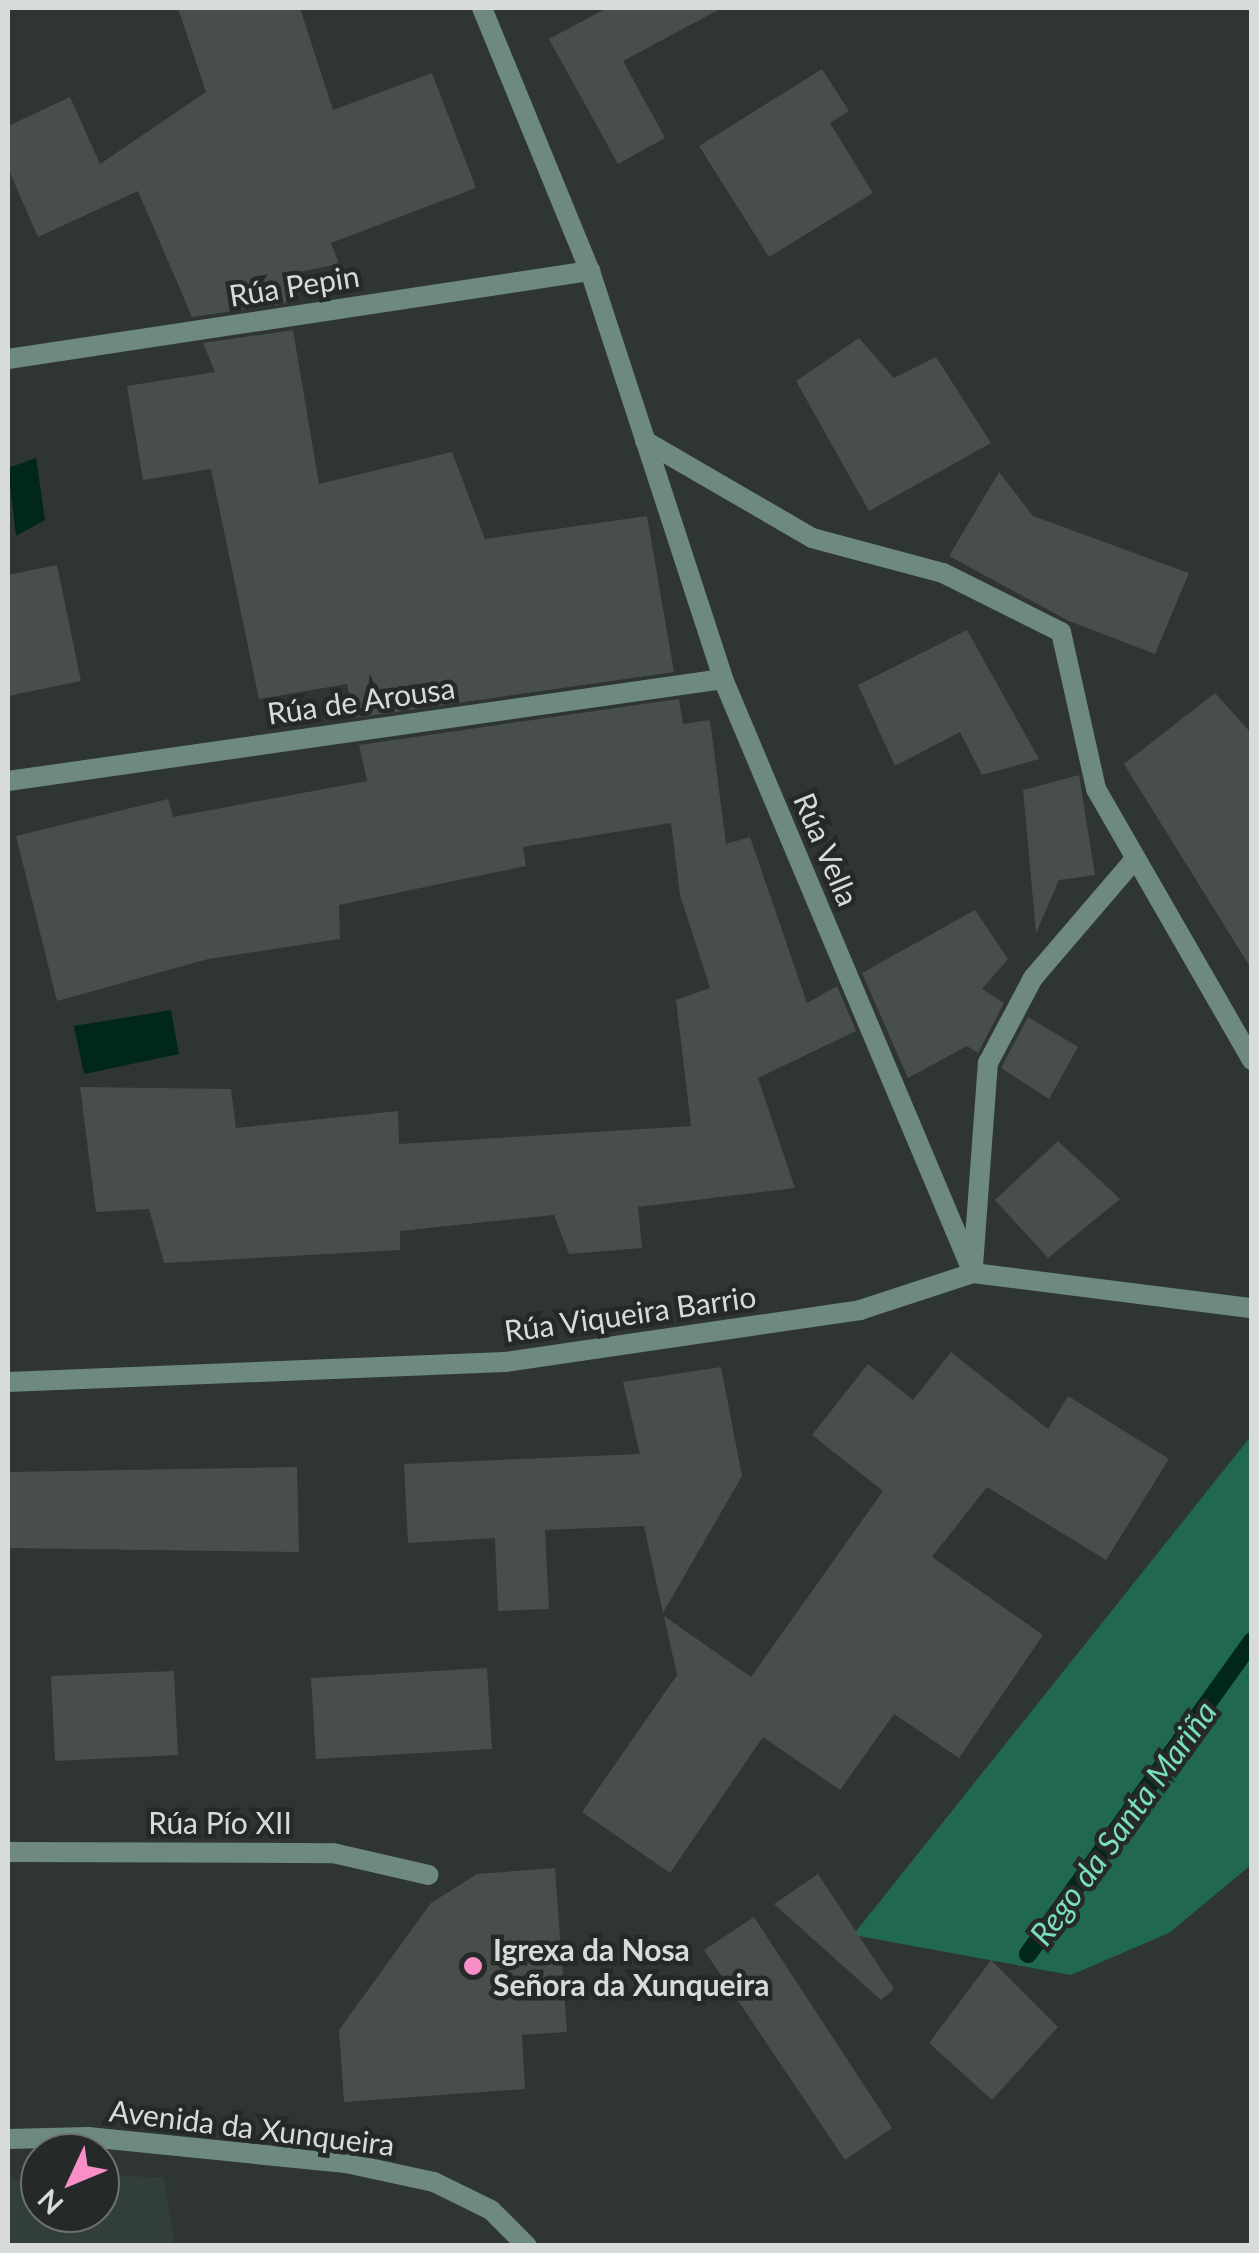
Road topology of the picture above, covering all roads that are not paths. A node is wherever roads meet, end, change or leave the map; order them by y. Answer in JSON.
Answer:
{"nodes":[{"id":1,"x":482,"y":8,"type":"edge"},
{"id":2,"x":590,"y":272,"type":"junction"},
{"id":3,"x":8,"y":359,"type":"edge"},
{"id":4,"x":646,"y":441,"type":"junction"},
{"id":5,"x":723,"y":679,"type":"junction"},
{"id":6,"x":8,"y":781,"type":"edge"},
{"id":7,"x":1135,"y":859,"type":"junction"},
{"id":8,"x":1252,"y":1060,"type":"edge"},
{"id":9,"x":972,"y":1273,"type":"junction"},
{"id":10,"x":1252,"y":1308,"type":"edge"},
{"id":11,"x":8,"y":1382,"type":"edge"},
{"id":12,"x":8,"y":1852,"type":"edge"},
{"id":13,"x":429,"y":1875,"type":"dead end"},
{"id":14,"x":8,"y":2139,"type":"edge"},
{"id":15,"x":527,"y":2246,"type":"edge"}],
"edges":[{"from":1,"to":2,"type":"street","name":"Rúa Vella"},
{"from":2,"to":3,"type":"street","name":"Rúa Pepin"},
{"from":2,"to":4,"type":"street","name":"Rúa Vella"},
{"from":4,"to":5,"type":"street","name":"Rúa Vella"},
{"from":4,"to":7,"type":"street"},
{"from":5,"to":6,"type":"street","name":"Rúa de Arousa"},
{"from":5,"to":9,"type":"street","name":"Rúa Vella"},
{"from":7,"to":8,"type":"street"},
{"from":7,"to":9,"type":"street"},
{"from":9,"to":10,"type":"street","name":"Rúa Viqueira Barrio"},
{"from":9,"to":11,"type":"street","name":"Rúa Viqueira Barrio"},
{"from":12,"to":13,"type":"street","name":"Rúa Pío XII"},
{"from":14,"to":15,"type":"street","name":"Avenida da Xunqueira"}]}
